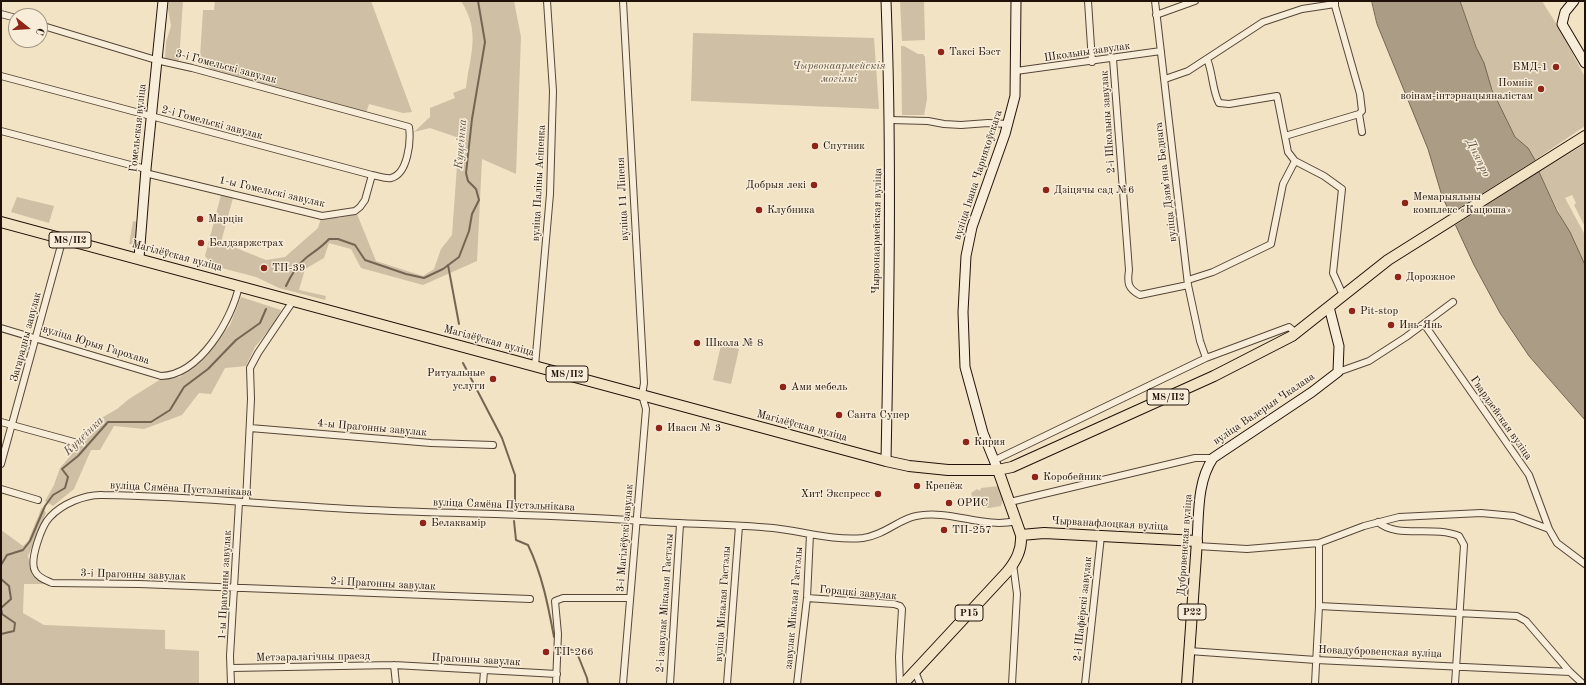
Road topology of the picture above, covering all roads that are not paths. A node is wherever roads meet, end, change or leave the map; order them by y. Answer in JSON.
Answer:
{"nodes":[{"id":1,"x":157,"y":1,"type":"edge"},
{"id":2,"x":163,"y":1,"type":"edge"},
{"id":3,"x":547,"y":1,"type":"edge"},
{"id":4,"x":623,"y":1,"type":"edge"},
{"id":5,"x":886,"y":1,"type":"edge"},
{"id":6,"x":1016,"y":1,"type":"edge"},
{"id":7,"x":1088,"y":1,"type":"edge"},
{"id":8,"x":1154,"y":1,"type":"edge"},
{"id":9,"x":1195,"y":1,"type":"edge"},
{"id":10,"x":1574,"y":1,"type":"edge"},
{"id":11,"x":1335,"y":2,"type":"edge"},
{"id":12,"x":1156,"y":15,"type":"junction"},
{"id":13,"x":48,"y":26,"type":"edge"},
{"id":14,"x":159,"y":32,"type":"junction"},
{"id":15,"x":1161,"y":51,"type":"junction"},
{"id":16,"x":1113,"y":59,"type":"junction"},
{"id":17,"x":1207,"y":59,"type":"junction"},
{"id":18,"x":156,"y":60,"type":"junction"},
{"id":19,"x":1092,"y":62,"type":"junction"},
{"id":20,"x":1585,"y":63,"type":"edge"},
{"id":21,"x":1016,"y":71,"type":"junction"},
{"id":22,"x":1,"y":76,"type":"edge"},
{"id":23,"x":1165,"y":78,"type":"junction"},
{"id":24,"x":1359,"y":114,"type":"junction"},
{"id":25,"x":151,"y":117,"type":"junction"},
{"id":26,"x":890,"y":120,"type":"junction"},
{"id":27,"x":1008,"y":124,"type":"junction"},
{"id":28,"x":409,"y":127,"type":"joint"},
{"id":29,"x":1,"y":131,"type":"edge"},
{"id":30,"x":1362,"y":132,"type":"dead end"},
{"id":31,"x":1285,"y":136,"type":"junction"},
{"id":32,"x":1585,"y":136,"type":"edge"},
{"id":33,"x":1295,"y":162,"type":"junction"},
{"id":34,"x":145,"y":171,"type":"junction"},
{"id":35,"x":372,"y":175,"type":"junction"},
{"id":36,"x":1,"y":222,"type":"edge"},
{"id":37,"x":64,"y":238,"type":"junction"},
{"id":38,"x":139,"y":258,"type":"junction"},
{"id":39,"x":1188,"y":282,"type":"junction"},
{"id":40,"x":239,"y":286,"type":"junction"},
{"id":41,"x":1343,"y":295,"type":"junction"},
{"id":42,"x":294,"y":301,"type":"junction"},
{"id":43,"x":1453,"y":302,"type":"dead end"},
{"id":44,"x":1329,"y":307,"type":"junction"},
{"id":45,"x":1424,"y":324,"type":"junction"},
{"id":46,"x":1,"y":328,"type":"edge"},
{"id":47,"x":1296,"y":333,"type":"junction"},
{"id":48,"x":36,"y":337,"type":"junction"},
{"id":49,"x":1206,"y":358,"type":"junction"},
{"id":50,"x":534,"y":366,"type":"junction"},
{"id":51,"x":1338,"y":372,"type":"junction"},
{"id":52,"x":642,"y":395,"type":"junction"},
{"id":53,"x":1,"y":422,"type":"edge"},
{"id":54,"x":12,"y":426,"type":"junction"},
{"id":55,"x":250,"y":428,"type":"junction"},
{"id":56,"x":74,"y":442,"type":"dead end"},
{"id":57,"x":493,"y":445,"type":"dead end"},
{"id":58,"x":1213,"y":458,"type":"junction"},
{"id":59,"x":886,"y":461,"type":"junction"},
{"id":60,"x":993,"y":461,"type":"junction"},
{"id":61,"x":1,"y":464,"type":"edge"},
{"id":62,"x":998,"y":470,"type":"junction"},
{"id":63,"x":1,"y":489,"type":"edge"},
{"id":64,"x":38,"y":500,"type":"dead end"},
{"id":65,"x":239,"y":502,"type":"junction"},
{"id":66,"x":246,"y":502,"type":"junction"},
{"id":67,"x":1010,"y":502,"type":"junction"},
{"id":68,"x":637,"y":520,"type":"junction"},
{"id":69,"x":1016,"y":521,"type":"junction"},
{"id":70,"x":1378,"y":522,"type":"junction"},
{"id":71,"x":680,"y":524,"type":"junction"},
{"id":72,"x":739,"y":526,"type":"junction"},
{"id":73,"x":1549,"y":529,"type":"junction"},
{"id":74,"x":810,"y":534,"type":"junction"},
{"id":75,"x":1021,"y":535,"type":"junction"},
{"id":76,"x":1101,"y":536,"type":"junction"},
{"id":77,"x":1197,"y":543,"type":"junction"},
{"id":78,"x":1319,"y":543,"type":"junction"},
{"id":79,"x":1014,"y":564,"type":"junction"},
{"id":80,"x":1585,"y":564,"type":"edge"},
{"id":81,"x":35,"y":572,"type":"joint"},
{"id":82,"x":235,"y":588,"type":"junction"},
{"id":83,"x":630,"y":598,"type":"junction"},
{"id":84,"x":807,"y":598,"type":"junction"},
{"id":85,"x":530,"y":600,"type":"dead end"},
{"id":86,"x":1319,"y":606,"type":"junction"},
{"id":87,"x":1460,"y":612,"type":"junction"},
{"id":88,"x":1189,"y":652,"type":"junction"},
{"id":89,"x":1316,"y":660,"type":"junction"},
{"id":90,"x":394,"y":665,"type":"junction"},
{"id":91,"x":1457,"y":665,"type":"junction"},
{"id":92,"x":232,"y":668,"type":"junction"},
{"id":93,"x":484,"y":671,"type":"junction"},
{"id":94,"x":915,"y":671,"type":"junction"},
{"id":95,"x":1570,"y":672,"type":"junction"},
{"id":96,"x":557,"y":674,"type":"junction"},
{"id":97,"x":231,"y":684,"type":"edge"},
{"id":98,"x":396,"y":684,"type":"edge"},
{"id":99,"x":483,"y":684,"type":"edge"},
{"id":100,"x":556,"y":684,"type":"edge"},
{"id":101,"x":623,"y":684,"type":"edge"},
{"id":102,"x":670,"y":684,"type":"edge"},
{"id":103,"x":727,"y":684,"type":"edge"},
{"id":104,"x":797,"y":684,"type":"edge"},
{"id":105,"x":902,"y":684,"type":"edge"},
{"id":106,"x":920,"y":684,"type":"edge"},
{"id":107,"x":1012,"y":684,"type":"edge"},
{"id":108,"x":1085,"y":684,"type":"edge"},
{"id":109,"x":1187,"y":684,"type":"edge"},
{"id":110,"x":1315,"y":684,"type":"edge"},
{"id":111,"x":1455,"y":684,"type":"edge"},
{"id":112,"x":1583,"y":684,"type":"edge"}],
"edges":[{"from":1,"to":14,"type":"main road"},
{"from":2,"to":14,"type":"main road","name":"Гомельская вуліца"},
{"from":3,"to":50,"type":"street","name":"вуліца Паліны Асіпенка"},
{"from":4,"to":52,"type":"street","name":"вуліца 11 Ліпеня"},
{"from":5,"to":26,"type":"main road","name":"Чырвонаармейская вуліца"},
{"from":6,"to":21,"type":"main road","name":"вуліца Івана Чарняхоўскага"},
{"from":7,"to":19,"type":"street","name":"2-і Школьны завулак"},
{"from":8,"to":12,"type":"street","name":"вуліца Дзямʼяна Беднага"},
{"from":9,"to":12,"type":"street"},
{"from":10,"to":20,"type":"main road"},
{"from":11,"to":17,"type":"street"},
{"from":11,"to":24,"type":"street"},
{"from":12,"to":15,"type":"street","name":"вуліца Дзямʼяна Беднага"},
{"from":13,"to":18,"type":"street","name":"3-і Гомельскі завулак"},
{"from":14,"to":18,"type":"main road","name":"Гомельская вуліца"},
{"from":15,"to":16,"type":"street","name":"Школьны завулак"},
{"from":15,"to":23,"type":"street","name":"вуліца Дзямʼяна Беднага"},
{"from":16,"to":19,"type":"street","name":"Школьны завулак"},
{"from":16,"to":39,"type":"street","name":"2-і Школьны завулак"},
{"from":17,"to":23,"type":"street"},
{"from":17,"to":31,"type":"street"},
{"from":18,"to":25,"type":"main road","name":"Гомельская вуліца"},
{"from":18,"to":28,"type":"street","name":"3-і Гомельскі завулак"},
{"from":19,"to":21,"type":"street","name":"Школьны завулак"},
{"from":21,"to":27,"type":"main road","name":"вуліца Івана Чарняхоўскага"},
{"from":22,"to":25,"type":"street","name":"2-і Гомельскі завулак"},
{"from":23,"to":39,"type":"street","name":"вуліца Дзямʼяна Беднага"},
{"from":24,"to":30,"type":"street"},
{"from":24,"to":31,"type":"street"},
{"from":25,"to":34,"type":"main road","name":"Гомельская вуліца"},
{"from":25,"to":35,"type":"street","name":"2-і Гомельскі завулак"},
{"from":26,"to":27,"type":"street"},
{"from":26,"to":59,"type":"main road","name":"Чырвонаармейская вуліца"},
{"from":27,"to":60,"type":"main road","name":"вуліца Івана Чарняхоўскага"},
{"from":28,"to":35,"type":"street","name":"2-і Гомельскі завулак"},
{"from":29,"to":34,"type":"street","name":"1-ы Гомельскі завулак"},
{"from":31,"to":33,"type":"street"},
{"from":32,"to":41,"type":"main road","number":"М8/П2"},
{"from":33,"to":39,"type":"street","name":"2-і Школьны завулак"},
{"from":33,"to":41,"type":"street"},
{"from":34,"to":35,"type":"street","name":"1-ы Гомельскі завулак"},
{"from":34,"to":38,"type":"main road","name":"Гомельская вуліца"},
{"from":36,"to":37,"type":"main road","name":"Магілёўская вуліца","number":"М8/П2"},
{"from":37,"to":38,"type":"main road","name":"Магілёўская вуліца","number":"М8/П2"},
{"from":37,"to":48,"type":"street","name":"Загарадны завулак"},
{"from":38,"to":40,"type":"main road","name":"Магілёўская вуліца","number":"М8/П2"},
{"from":39,"to":49,"type":"street","name":"вуліца Дзямʼяна Беднага"},
{"from":40,"to":42,"type":"main road","name":"Магілёўская вуліца","number":"М8/П2"},
{"from":40,"to":48,"type":"street","name":"вуліца Юрыя Гарохава"},
{"from":41,"to":44,"type":"main road","number":"М8/П2"},
{"from":42,"to":50,"type":"main road","name":"Магілёўская вуліца","number":"М8/П2"},
{"from":42,"to":55,"type":"street"},
{"from":43,"to":45,"type":"street","name":"вуліца Валерыя Чкалава"},
{"from":44,"to":47,"type":"main road","number":"М8/П2"},
{"from":44,"to":51,"type":"main road"},
{"from":45,"to":51,"type":"street","name":"вуліца Валерыя Чкалава"},
{"from":45,"to":73,"type":"street","name":"Гвардзейская вуліца"},
{"from":46,"to":48,"type":"street","name":"вуліца Юрыя Гарохава"},
{"from":47,"to":49,"type":"street"},
{"from":47,"to":62,"type":"main road","number":"М8/П2"},
{"from":48,"to":54,"type":"street","name":"Загарадны завулак"},
{"from":49,"to":60,"type":"street"},
{"from":50,"to":52,"type":"main road","name":"Магілёўская вуліца","number":"М8/П2"},
{"from":51,"to":58,"type":"main road","name":"вуліца Валерыя Чкалава","number":"Р22"},
{"from":52,"to":59,"type":"main road","name":"Магілёўская вуліца","number":"М8/П2"},
{"from":52,"to":68,"type":"street","name":"3-і Магілёўскі завулак"},
{"from":53,"to":54,"type":"street"},
{"from":54,"to":56,"type":"street"},
{"from":54,"to":61,"type":"street","name":"Загарадны завулак"},
{"from":55,"to":57,"type":"street","name":"4-ы Прагонны завулак"},
{"from":55,"to":66,"type":"street"},
{"from":58,"to":67,"type":"street","name":"вуліца Валерыя Чкалава"},
{"from":58,"to":77,"type":"main road","name":"Дубровенская вуліца","number":"Р22"},
{"from":59,"to":62,"type":"main road","name":"Магілёўская вуліца","number":"М8/П2"},
{"from":60,"to":62,"type":"main road","name":"вуліца Івана Чарняхоўскага"},
{"from":62,"to":67,"type":"main road","number":"Р15"},
{"from":63,"to":64,"type":"street"},
{"from":65,"to":66,"type":"street","name":"вуліца Сямёна Пустэльнікава"},
{"from":65,"to":81,"type":"street","name":"вуліца Сямёна Пустэльнікава"},
{"from":65,"to":82,"type":"street","name":"1-ы Прагонны завулак"},
{"from":66,"to":68,"type":"street","name":"вуліца Сямёна Пустэльнікава"},
{"from":67,"to":69,"type":"main road","number":"Р15"},
{"from":68,"to":71,"type":"street","name":"вуліца Сямёна Пустэльнікава"},
{"from":68,"to":83,"type":"street","name":"3-і Магілёўскі завулак"},
{"from":69,"to":74,"type":"street","name":"вуліца Сямёна Пустэльнікава"},
{"from":69,"to":75,"type":"main road","number":"Р15"},
{"from":70,"to":73,"type":"street","name":"Чырванафлоцкая вуліца"},
{"from":70,"to":78,"type":"street","name":"Чырванафлоцкая вуліца"},
{"from":70,"to":87,"type":"street"},
{"from":71,"to":72,"type":"street","name":"вуліца Сямёна Пустэльнікава"},
{"from":71,"to":102,"type":"street","name":"2-і завулак Мікалая Гастэлы"},
{"from":72,"to":74,"type":"street","name":"вуліца Сямёна Пустэльнікава"},
{"from":72,"to":103,"type":"street","name":"вуліца Мікалая Гастэлы"},
{"from":73,"to":80,"type":"street"},
{"from":74,"to":84,"type":"street","name":"завулак Мікалая Гастэлы"},
{"from":75,"to":76,"type":"main road","name":"Чырванафлоцкая вуліца"},
{"from":75,"to":79,"type":"main road","number":"Р15"},
{"from":76,"to":77,"type":"main road","name":"Чырванафлоцкая вуліца"},
{"from":76,"to":108,"type":"street","name":"2-і Шафёрскі завулак"},
{"from":77,"to":78,"type":"street","name":"Чырванафлоцкая вуліца"},
{"from":77,"to":88,"type":"main road","name":"Дубровенская вуліца","number":"Р22"},
{"from":78,"to":86,"type":"street"},
{"from":79,"to":94,"type":"main road","number":"Р15"},
{"from":79,"to":107,"type":"street"},
{"from":81,"to":82,"type":"street","name":"3-і Прагонны завулак"},
{"from":82,"to":85,"type":"street","name":"2-і Прагонны завулак"},
{"from":82,"to":92,"type":"street","name":"1-ы Прагонны завулак"},
{"from":83,"to":96,"type":"street"},
{"from":83,"to":101,"type":"street","name":"3-і Магілёўскі завулак"},
{"from":84,"to":104,"type":"street","name":"завулак Мікалая Гастэлы"},
{"from":84,"to":105,"type":"street","name":"Горацкі завулак"},
{"from":86,"to":87,"type":"street"},
{"from":86,"to":89,"type":"street"},
{"from":87,"to":91,"type":"street"},
{"from":87,"to":95,"type":"street"},
{"from":88,"to":89,"type":"street","name":"Новадубровенская вуліца"},
{"from":88,"to":109,"type":"main road","name":"Дубровенская вуліца","number":"Р22"},
{"from":89,"to":91,"type":"street","name":"Новадубровенская вуліца"},
{"from":89,"to":110,"type":"street"},
{"from":90,"to":92,"type":"street","name":"Метэаралагічны праезд"},
{"from":90,"to":93,"type":"street","name":"Прагонны завулак"},
{"from":90,"to":98,"type":"street"},
{"from":91,"to":95,"type":"street","name":"Новадубровенская вуліца"},
{"from":91,"to":111,"type":"street"},
{"from":92,"to":97,"type":"street","name":"1-ы Прагонны завулак"},
{"from":93,"to":96,"type":"street","name":"Прагонны завулак"},
{"from":93,"to":99,"type":"street"},
{"from":94,"to":105,"type":"main road","number":"Р15"},
{"from":94,"to":106,"type":"street"},
{"from":95,"to":112,"type":"street"},
{"from":96,"to":100,"type":"street"}]}
